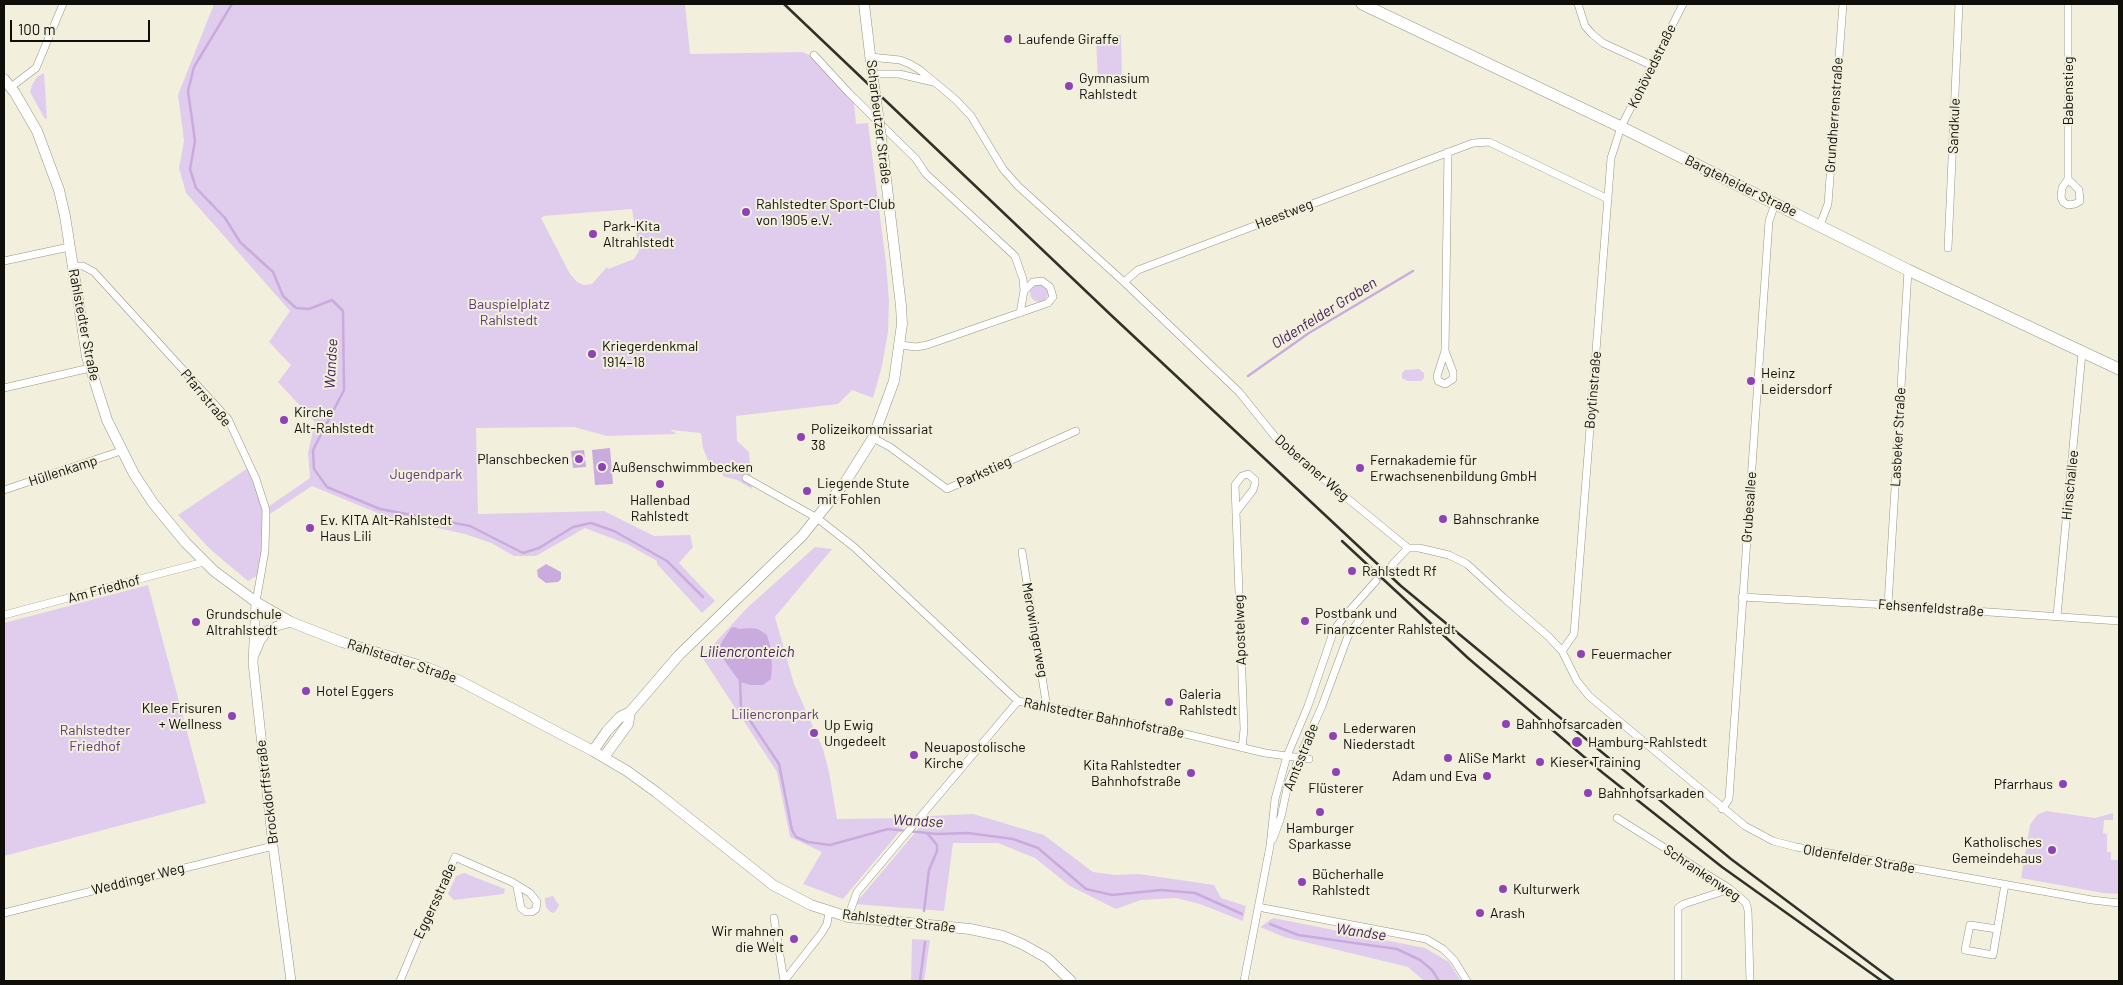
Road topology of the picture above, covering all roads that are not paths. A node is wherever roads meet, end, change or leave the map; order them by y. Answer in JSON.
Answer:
{"nodes":[{"id":1,"x":63,"y":4,"type":"edge"},
{"id":2,"x":864,"y":4,"type":"edge"},
{"id":3,"x":1362,"y":4,"type":"edge"},
{"id":4,"x":1578,"y":4,"type":"edge"},
{"id":5,"x":1683,"y":4,"type":"edge"},
{"id":6,"x":1843,"y":4,"type":"edge"},
{"id":7,"x":1959,"y":4,"type":"edge"},
{"id":8,"x":2068,"y":4,"type":"edge"},
{"id":9,"x":814,"y":55,"type":"dead end"},
{"id":10,"x":870,"y":57,"type":"junction"},
{"id":11,"x":1652,"y":66,"type":"junction"},
{"id":12,"x":873,"y":76,"type":"junction"},
{"id":13,"x":4,"y":79,"type":"edge"},
{"id":14,"x":933,"y":82,"type":"junction"},
{"id":15,"x":11,"y":87,"type":"junction"},
{"id":16,"x":1621,"y":127,"type":"junction"},
{"id":17,"x":1448,"y":152,"type":"junction"},
{"id":18,"x":2068,"y":179,"type":"dead end"},
{"id":19,"x":1608,"y":199,"type":"junction"},
{"id":20,"x":1775,"y":204,"type":"junction"},
{"id":21,"x":1820,"y":225,"type":"junction"},
{"id":22,"x":69,"y":247,"type":"junction"},
{"id":23,"x":1948,"y":248,"type":"dead end"},
{"id":24,"x":4,"y":261,"type":"edge"},
{"id":25,"x":72,"y":266,"type":"junction"},
{"id":26,"x":1908,"y":270,"type":"junction"},
{"id":27,"x":1124,"y":282,"type":"junction"},
{"id":28,"x":1024,"y":291,"type":"junction"},
{"id":29,"x":1020,"y":313,"type":"junction"},
{"id":30,"x":900,"y":345,"type":"junction"},
{"id":31,"x":1445,"y":351,"type":"dead end"},
{"id":32,"x":2082,"y":353,"type":"junction"},
{"id":33,"x":90,"y":368,"type":"junction"},
{"id":34,"x":2119,"y":369,"type":"edge"},
{"id":35,"x":4,"y":388,"type":"edge"},
{"id":36,"x":1076,"y":431,"type":"dead end"},
{"id":37,"x":873,"y":438,"type":"junction"},
{"id":38,"x":121,"y":451,"type":"junction"},
{"id":39,"x":746,"y":478,"type":"dead end"},
{"id":40,"x":4,"y":490,"type":"edge"},
{"id":41,"x":1236,"y":512,"type":"junction"},
{"id":42,"x":816,"y":518,"type":"junction"},
{"id":43,"x":1408,"y":548,"type":"junction"},
{"id":44,"x":1022,"y":552,"type":"dead end"},
{"id":45,"x":204,"y":562,"type":"junction"},
{"id":46,"x":1392,"y":565,"type":"tunnel mouth"},
{"id":47,"x":1376,"y":581,"type":"tunnel mouth"},
{"id":48,"x":1742,"y":597,"type":"junction"},
{"id":49,"x":256,"y":602,"type":"junction"},
{"id":50,"x":1888,"y":605,"type":"junction"},
{"id":51,"x":4,"y":616,"type":"edge"},
{"id":52,"x":2057,"y":616,"type":"junction"},
{"id":53,"x":1361,"y":618,"type":"dead end"},
{"id":54,"x":2119,"y":621,"type":"edge"},
{"id":55,"x":291,"y":622,"type":"junction"},
{"id":56,"x":1562,"y":651,"type":"junction"},
{"id":57,"x":253,"y":663,"type":"junction"},
{"id":58,"x":1326,"y":695,"type":"junction"},
{"id":59,"x":1314,"y":697,"type":"junction"},
{"id":60,"x":1018,"y":701,"type":"junction"},
{"id":61,"x":1322,"y":706,"type":"junction"},
{"id":62,"x":1047,"y":708,"type":"junction"},
{"id":63,"x":630,"y":712,"type":"junction"},
{"id":64,"x":1242,"y":748,"type":"junction"},
{"id":65,"x":593,"y":751,"type":"junction"},
{"id":66,"x":1287,"y":756,"type":"junction"},
{"id":67,"x":604,"y":757,"type":"junction"},
{"id":68,"x":1299,"y":758,"type":"junction"},
{"id":69,"x":1309,"y":759,"type":"dead end"},
{"id":70,"x":1722,"y":809,"type":"junction"},
{"id":71,"x":1617,"y":818,"type":"dead end"},
{"id":72,"x":273,"y":846,"type":"junction"},
{"id":73,"x":1270,"y":846,"type":"junction"},
{"id":74,"x":2005,"y":884,"type":"junction"},
{"id":75,"x":518,"y":887,"type":"dead end"},
{"id":76,"x":1730,"y":889,"type":"junction"},
{"id":77,"x":2119,"y":903,"type":"edge"},
{"id":78,"x":1258,"y":907,"type":"junction"},
{"id":79,"x":829,"y":912,"type":"junction"},
{"id":80,"x":4,"y":913,"type":"edge"},
{"id":81,"x":848,"y":917,"type":"junction"},
{"id":82,"x":774,"y":918,"type":"dead end"},
{"id":83,"x":1997,"y":929,"type":"junction"},
{"id":84,"x":291,"y":981,"type":"edge"},
{"id":85,"x":400,"y":981,"type":"edge"},
{"id":86,"x":784,"y":981,"type":"edge"},
{"id":87,"x":1071,"y":981,"type":"edge"},
{"id":88,"x":1244,"y":981,"type":"edge"},
{"id":89,"x":1467,"y":981,"type":"edge"},
{"id":90,"x":1678,"y":981,"type":"edge"},
{"id":91,"x":1750,"y":981,"type":"edge"}],
"edges":[{"from":1,"to":15,"type":"street"},
{"from":2,"to":10,"type":"main road","name":"Scharbeutzer Straße"},
{"from":3,"to":16,"type":"main road","name":"Bargteheider Straße"},
{"from":4,"to":11,"type":"street"},
{"from":5,"to":11,"type":"street","name":"Kohövedstraße"},
{"from":6,"to":21,"type":"street","name":"Grundherrenstraße"},
{"from":7,"to":23,"type":"street","name":"Sandkule"},
{"from":8,"to":18,"type":"street","name":"Babenstieg"},
{"from":9,"to":28,"type":"street"},
{"from":10,"to":12,"type":"main road","name":"Scharbeutzer Straße"},
{"from":10,"to":14,"type":"street","name":"Doberaner Weg"},
{"from":11,"to":16,"type":"street","name":"Kohövedstraße"},
{"from":12,"to":14,"type":"street","name":"Doberaner Weg"},
{"from":12,"to":30,"type":"main road","name":"Scharbeutzer Straße","bridge":true},
{"from":13,"to":15,"type":"main road","name":"Rahlstedter Straße"},
{"from":14,"to":27,"type":"street","name":"Doberaner Weg"},
{"from":15,"to":22,"type":"main road","name":"Rahlstedter Straße"},
{"from":16,"to":19,"type":"street","name":"Boytinstraße"},
{"from":16,"to":20,"type":"main road","name":"Bargteheider Straße"},
{"from":17,"to":19,"type":"street","name":"Heestweg"},
{"from":17,"to":27,"type":"street","name":"Heestweg"},
{"from":17,"to":31,"type":"street"},
{"from":19,"to":56,"type":"street","name":"Boytinstraße"},
{"from":20,"to":21,"type":"main road","name":"Bargteheider Straße"},
{"from":20,"to":48,"type":"street","name":"Grubesallee"},
{"from":21,"to":26,"type":"main road","name":"Bargteheider Straße"},
{"from":22,"to":24,"type":"street"},
{"from":22,"to":25,"type":"main road","name":"Rahlstedter Straße"},
{"from":25,"to":33,"type":"main road","name":"Rahlstedter Straße"},
{"from":25,"to":49,"type":"street","name":"Pfarrstraße"},
{"from":26,"to":32,"type":"main road","name":"Bargteheider Straße"},
{"from":26,"to":50,"type":"street","name":"Lasbeker Straße"},
{"from":27,"to":43,"type":"street","name":"Doberaner Weg"},
{"from":28,"to":29,"type":"street"},
{"from":28,"to":29,"type":"street"},
{"from":29,"to":30,"type":"street"},
{"from":30,"to":37,"type":"main road","name":"Scharbeutzer Straße"},
{"from":32,"to":34,"type":"main road","name":"Bargteheider Straße"},
{"from":32,"to":52,"type":"street","name":"Hinschallee"},
{"from":33,"to":35,"type":"street"},
{"from":33,"to":38,"type":"main road","name":"Rahlstedter Straße"},
{"from":36,"to":37,"type":"street","name":"Parkstieg"},
{"from":37,"to":42,"type":"main road","name":"Scharbeutzer Straße"},
{"from":38,"to":40,"type":"street","name":"Hüllenkamp"},
{"from":38,"to":45,"type":"main road","name":"Rahlstedter Straße"},
{"from":39,"to":42,"type":"street","name":"Rahlstedter Bahnhofstraße"},
{"from":41,"to":41,"type":"street","name":"Apostelweg"},
{"from":41,"to":64,"type":"street","name":"Apostelweg"},
{"from":42,"to":60,"type":"street","name":"Rahlstedter Bahnhofstraße"},
{"from":42,"to":63,"type":"main road"},
{"from":43,"to":46,"type":"street"},
{"from":43,"to":56,"type":"street"},
{"from":44,"to":62,"type":"street","name":"Merowingerweg"},
{"from":45,"to":49,"type":"main road","name":"Rahlstedter Straße"},
{"from":45,"to":51,"type":"street","name":"Am Friedhof"},
{"from":47,"to":59,"type":"street","name":"Amtsstraße"},
{"from":48,"to":50,"type":"street","name":"Fehsenfeldstraße"},
{"from":48,"to":70,"type":"street","name":"Grubesallee"},
{"from":49,"to":55,"type":"main road","name":"Rahlstedter Straße"},
{"from":49,"to":57,"type":"street","name":"Brockdorffstraße"},
{"from":50,"to":52,"type":"street","name":"Fehsenfeldstraße"},
{"from":52,"to":54,"type":"street","name":"Fehsenfeldstraße"},
{"from":53,"to":58,"type":"street"},
{"from":55,"to":57,"type":"street"},
{"from":55,"to":65,"type":"main road","name":"Rahlstedter Straße"},
{"from":56,"to":70,"type":"street"},
{"from":57,"to":72,"type":"street","name":"Brockdorffstraße"},
{"from":58,"to":59,"type":"street"},
{"from":58,"to":61,"type":"street"},
{"from":59,"to":61,"type":"street","name":"Amtsstraße"},
{"from":59,"to":66,"type":"street","name":"Amtsstraße"},
{"from":60,"to":62,"type":"street","name":"Rahlstedter Bahnhofstraße"},
{"from":60,"to":81,"type":"street"},
{"from":61,"to":68,"type":"street","name":"Amtsstraße"},
{"from":62,"to":64,"type":"street","name":"Rahlstedter Bahnhofstraße"},
{"from":63,"to":65,"type":"main road"},
{"from":63,"to":67,"type":"main road"},
{"from":64,"to":66,"type":"street","name":"Rahlstedter Bahnhofstraße"},
{"from":65,"to":67,"type":"main road","name":"Rahlstedter Straße"},
{"from":66,"to":68,"type":"street","name":"Rahlstedter Bahnhofstraße"},
{"from":66,"to":73,"type":"street","name":"Amtsstraße"},
{"from":67,"to":79,"type":"main road","name":"Rahlstedter Straße"},
{"from":68,"to":69,"type":"street","name":"Rahlstedter Bahnhofstraße"},
{"from":68,"to":73,"type":"street","name":"Amtsstraße"},
{"from":70,"to":74,"type":"street","name":"Oldenfelder Straße"},
{"from":71,"to":76,"type":"street","name":"Schrankenweg"},
{"from":72,"to":80,"type":"street","name":"Weddinger Weg"},
{"from":72,"to":84,"type":"street","name":"Brockdorffstraße"},
{"from":73,"to":78,"type":"street","name":"Amtsstraße"},
{"from":74,"to":77,"type":"street","name":"Oldenfelder Straße"},
{"from":74,"to":83,"type":"street"},
{"from":75,"to":85,"type":"street","name":"Eggersstraße"},
{"from":76,"to":90,"type":"street"},
{"from":76,"to":91,"type":"street","name":"Schrankenweg"},
{"from":78,"to":88,"type":"street","name":"Amtsstraße"},
{"from":78,"to":89,"type":"street"},
{"from":79,"to":81,"type":"main road","name":"Rahlstedter Straße"},
{"from":79,"to":86,"type":"street"},
{"from":81,"to":87,"type":"main road","name":"Rahlstedter Straße"},
{"from":82,"to":86,"type":"street"},
{"from":83,"to":83,"type":"street"}]}
